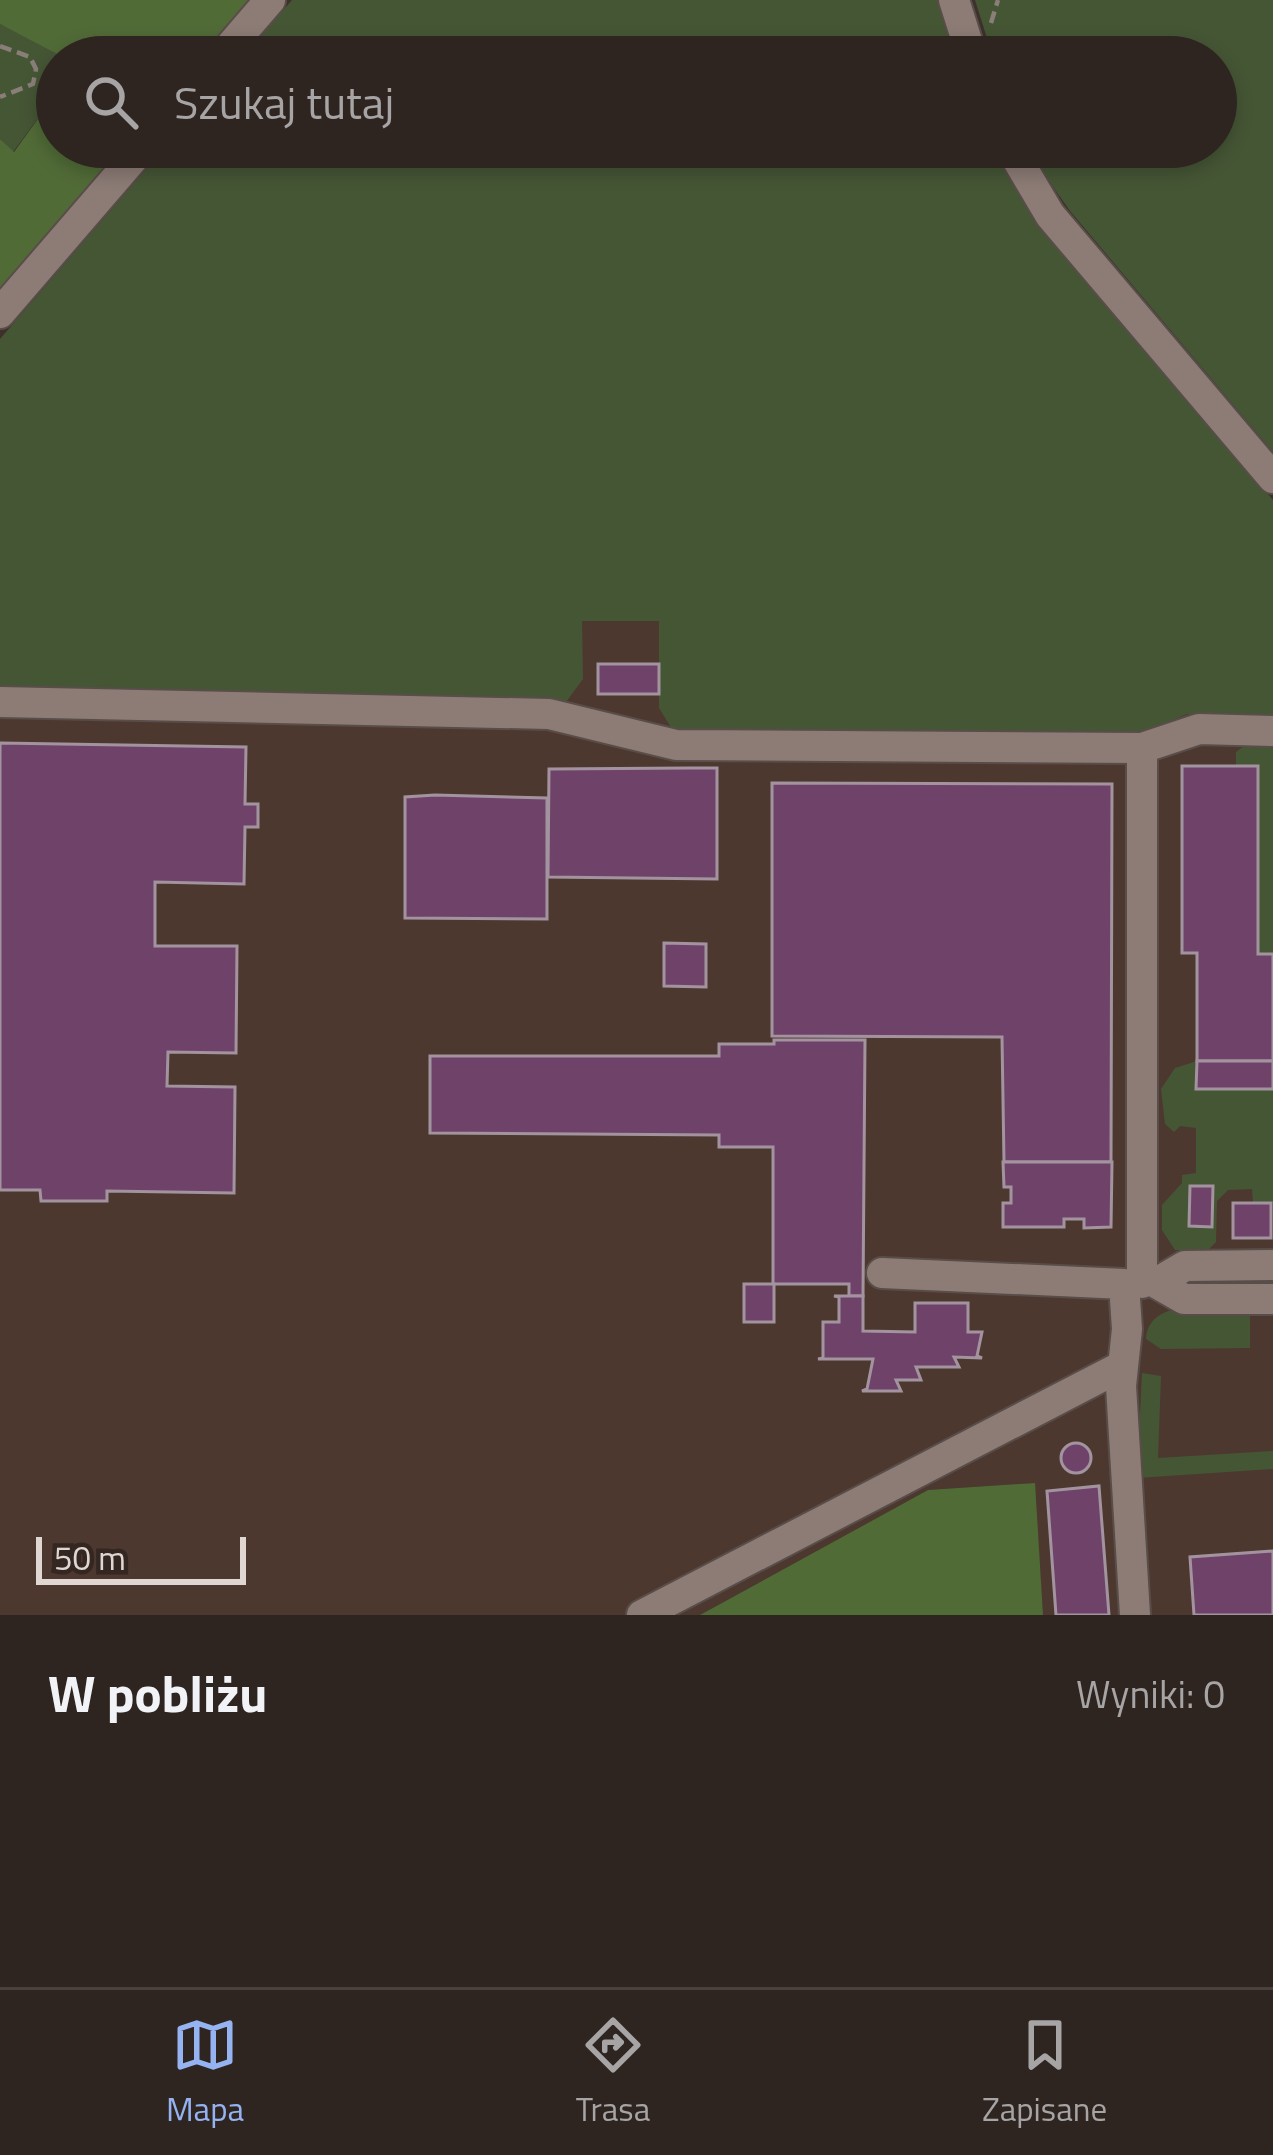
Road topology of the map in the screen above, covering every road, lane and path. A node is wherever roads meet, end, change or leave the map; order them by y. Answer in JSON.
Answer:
{"nodes":[{"id":1,"x":270,"y":0,"type":"edge"},
{"id":2,"x":954,"y":0,"type":"edge"},
{"id":3,"x":239,"y":36,"type":"edge"},
{"id":4,"x":965,"y":36,"type":"edge"},
{"id":5,"x":0,"y":46,"type":"edge"},
{"id":6,"x":0,"y":97,"type":"edge"},
{"id":7,"x":125,"y":168,"type":"edge"},
{"id":8,"x":1022,"y":168,"type":"edge"},
{"id":9,"x":0,"y":313,"type":"edge"},
{"id":10,"x":1273,"y":478,"type":"edge"},
{"id":11,"x":0,"y":702,"type":"edge"},
{"id":12,"x":1273,"y":731,"type":"edge"},
{"id":13,"x":1142,"y":748,"type":"junction"},
{"id":14,"x":1273,"y":1265,"type":"edge"},
{"id":15,"x":881,"y":1273,"type":"dead end"},
{"id":16,"x":1140,"y":1283,"type":"junction"},
{"id":17,"x":1273,"y":1299,"type":"edge"},
{"id":18,"x":1122,"y":1366,"type":"junction"},
{"id":19,"x":642,"y":1615,"type":"edge"},
{"id":20,"x":1135,"y":1615,"type":"edge"}],
"edges":[{"from":1,"to":3,"type":"lane"},
{"from":2,"to":4,"type":"lane"},
{"from":5,"to":6,"type":"path"},
{"from":7,"to":9,"type":"lane"},
{"from":8,"to":10,"type":"lane"},
{"from":11,"to":13,"type":"lane"},
{"from":12,"to":13,"type":"lane"},
{"from":13,"to":16,"type":"lane"},
{"from":14,"to":16,"type":"lane"},
{"from":15,"to":16,"type":"lane"},
{"from":16,"to":17,"type":"lane"},
{"from":16,"to":18,"type":"lane"},
{"from":18,"to":19,"type":"lane"},
{"from":18,"to":20,"type":"lane"}]}
